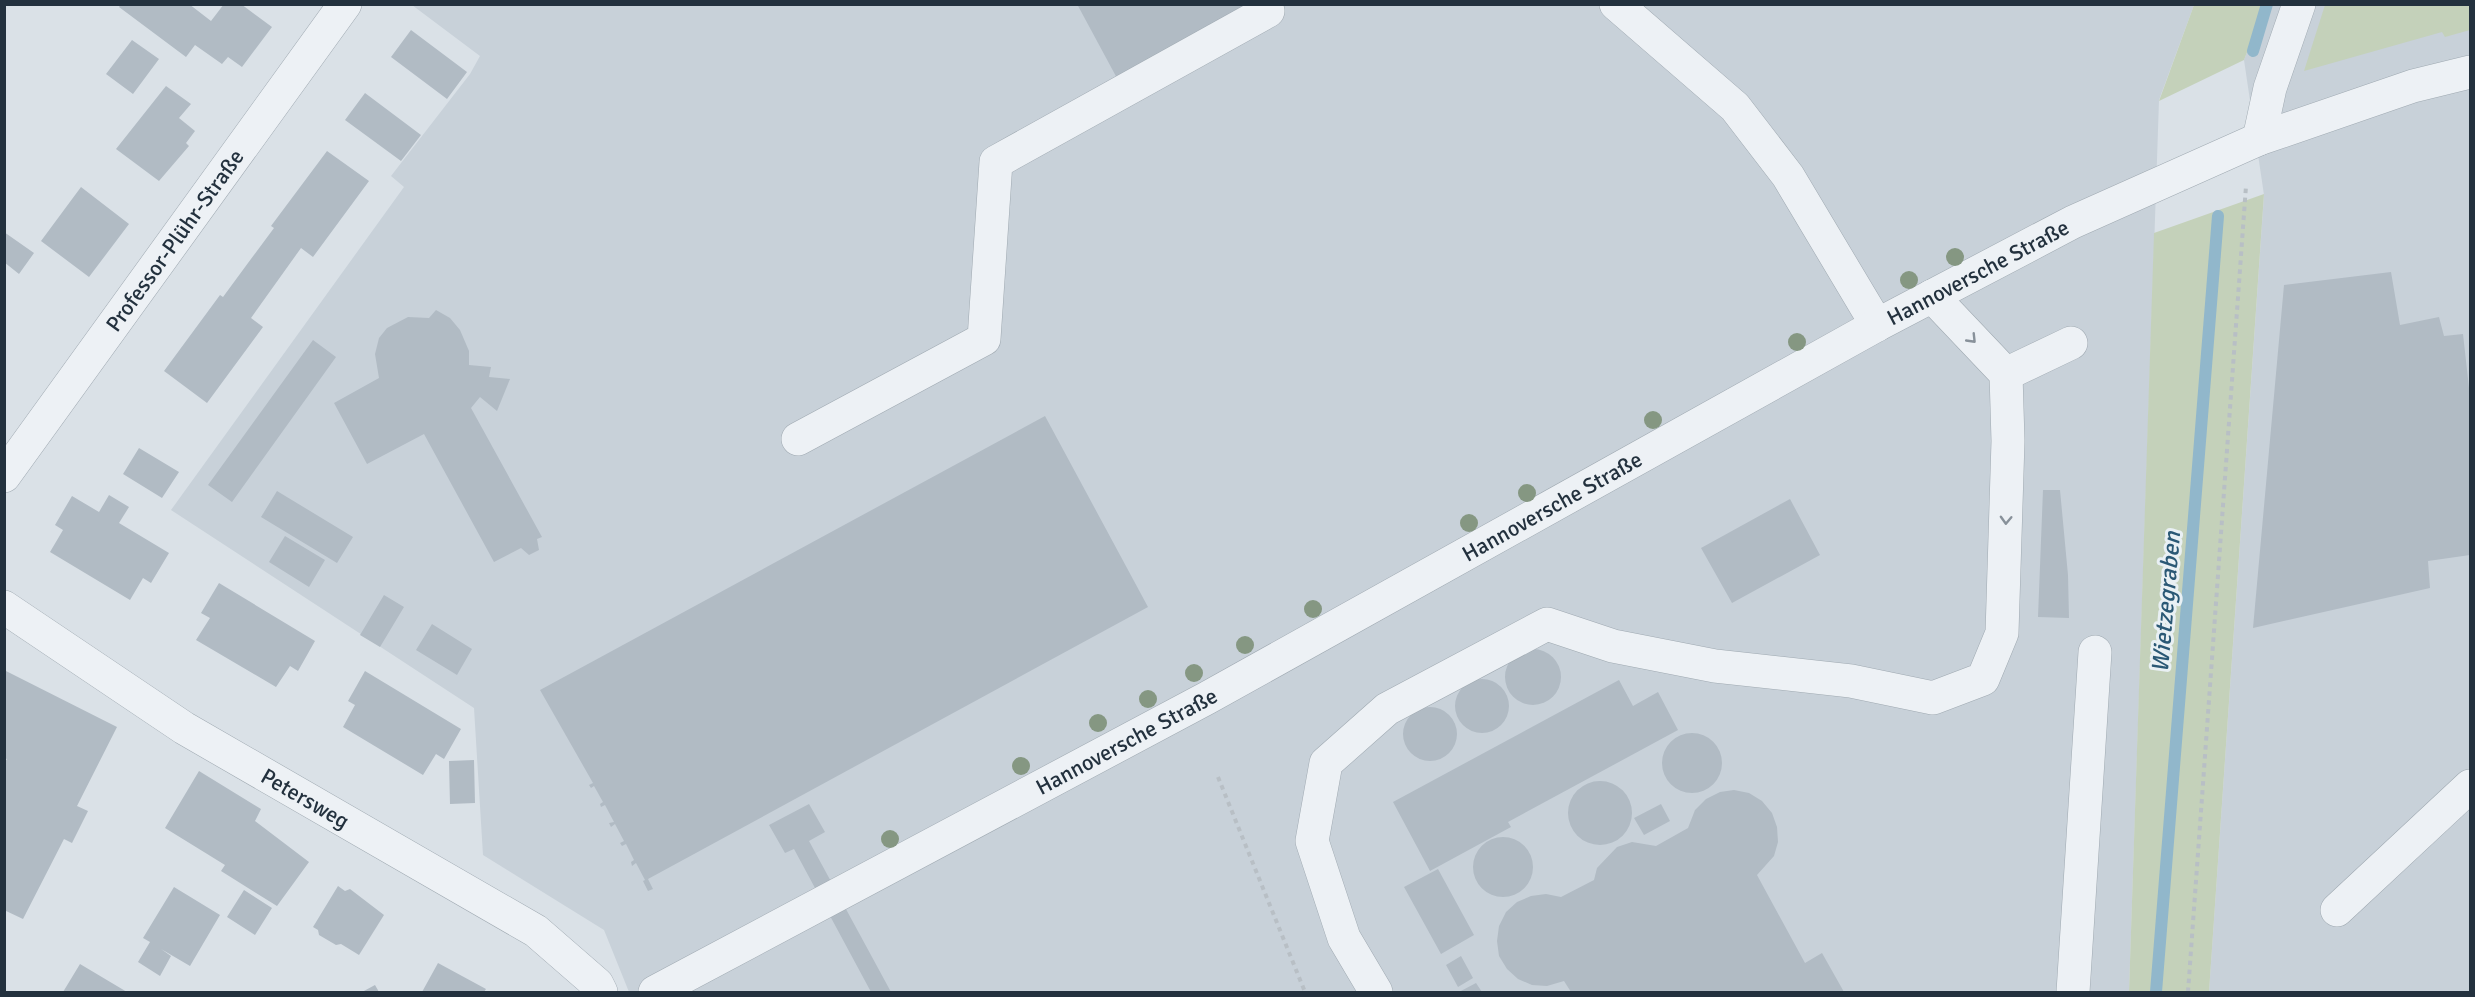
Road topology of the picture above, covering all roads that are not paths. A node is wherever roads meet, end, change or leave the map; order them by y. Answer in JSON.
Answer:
{"nodes":[{"id":1,"x":1616,"y":4,"type":"edge"},
{"id":2,"x":2299,"y":4,"type":"edge"},
{"id":3,"x":338,"y":7,"type":"edge"},
{"id":4,"x":1270,"y":7,"type":"edge"},
{"id":5,"x":2470,"y":72,"type":"edge"},
{"id":6,"x":2259,"y":139,"type":"junction"},
{"id":7,"x":1932,"y":296,"type":"junction"},
{"id":8,"x":1877,"y":325,"type":"junction"},
{"id":9,"x":2071,"y":343,"type":"dead end"},
{"id":10,"x":2006,"y":374,"type":"junction"},
{"id":11,"x":798,"y":439,"type":"dead end"},
{"id":12,"x":4,"y":476,"type":"edge"},
{"id":13,"x":4,"y":607,"type":"edge"},
{"id":14,"x":2095,"y":652,"type":"dead end"},
{"id":15,"x":2470,"y":786,"type":"edge"},
{"id":16,"x":2337,"y":910,"type":"dead end"},
{"id":17,"x":659,"y":992,"type":"edge"},
{"id":18,"x":601,"y":993,"type":"edge"},
{"id":19,"x":1376,"y":993,"type":"edge"},
{"id":20,"x":2073,"y":993,"type":"edge"}],
"edges":[{"from":1,"to":8,"type":"street"},
{"from":2,"to":6,"type":"street"},
{"from":3,"to":12,"type":"street","name":"Professor-Plühr-Straße"},
{"from":4,"to":11,"type":"street"},
{"from":5,"to":6,"type":"street","name":"Hannoversche Straße"},
{"from":6,"to":7,"type":"street","name":"Hannoversche Straße"},
{"from":7,"to":8,"type":"street","name":"Hannoversche Straße"},
{"from":7,"to":10,"type":"street","one_way":true},
{"from":8,"to":17,"type":"street","name":"Hannoversche Straße"},
{"from":9,"to":10,"type":"street"},
{"from":10,"to":19,"type":"street","one_way":true},
{"from":13,"to":18,"type":"street","name":"Petersweg"},
{"from":14,"to":20,"type":"street"},
{"from":15,"to":16,"type":"street"}]}
